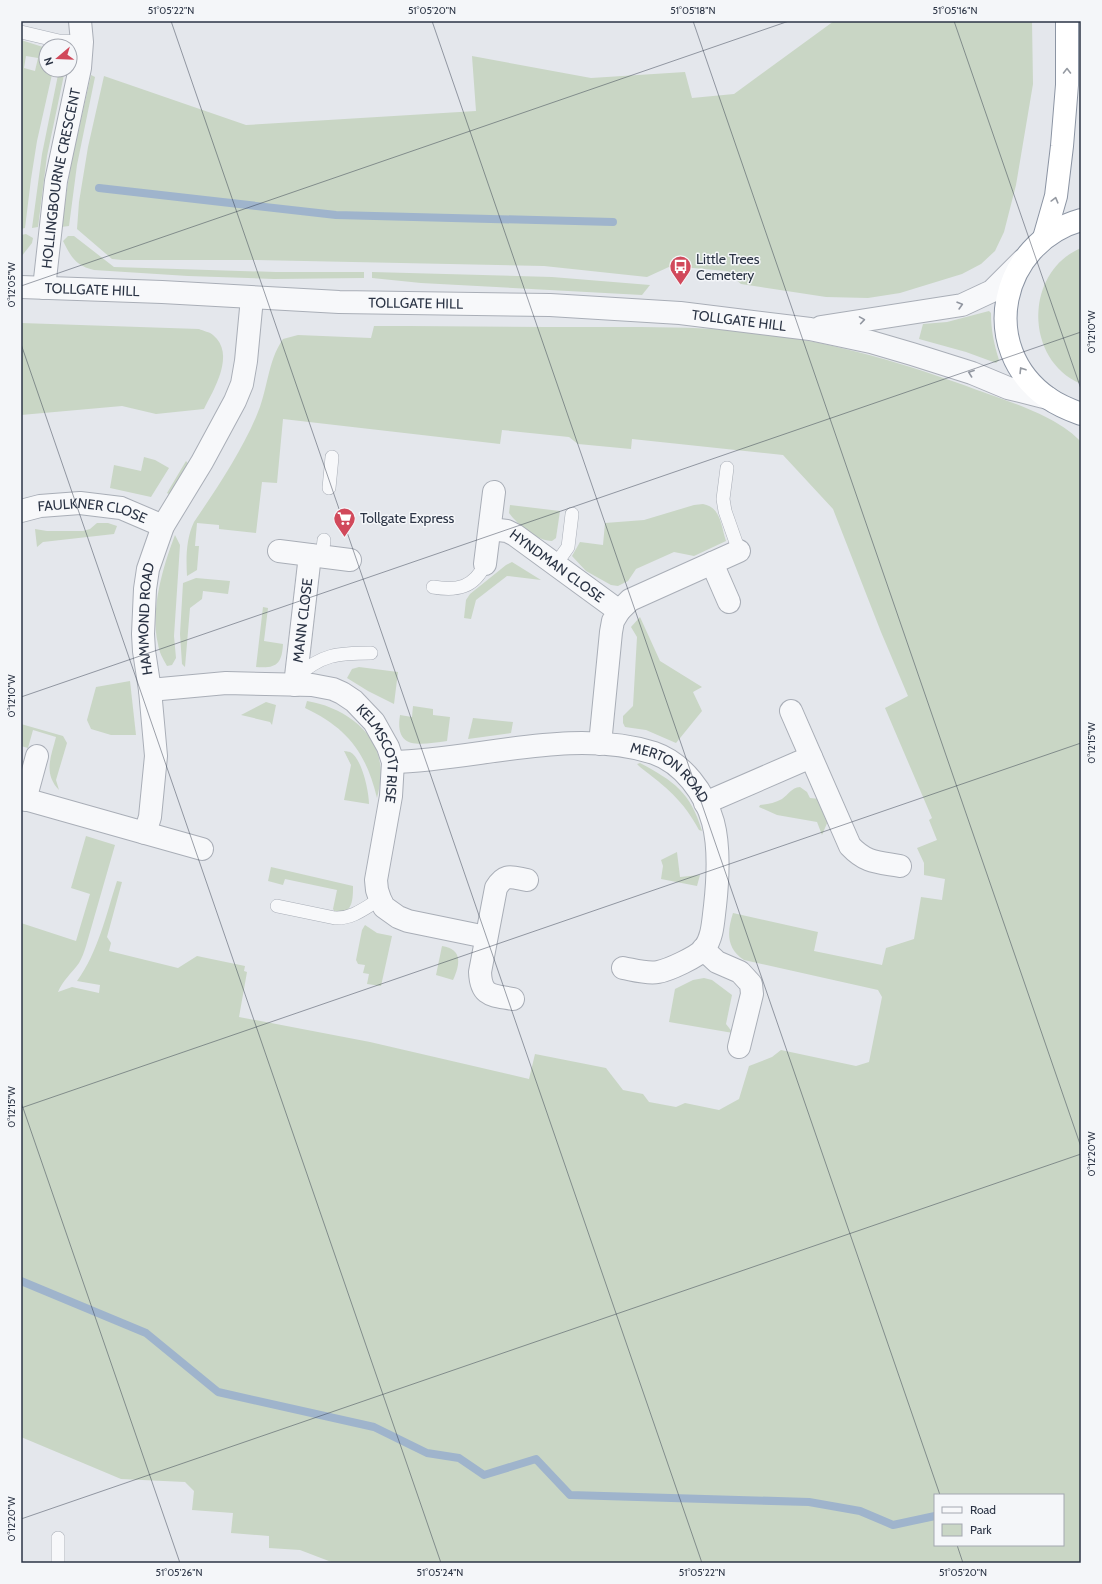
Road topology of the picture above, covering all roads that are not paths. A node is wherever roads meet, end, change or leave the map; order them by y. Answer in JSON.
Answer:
{"nodes":[{"id":1,"x":1067,"y":21,"type":"edge"},
{"id":2,"x":21,"y":32,"type":"edge"},
{"id":3,"x":81,"y":32,"type":"edge"},
{"id":4,"x":1081,"y":220,"type":"edge"},
{"id":5,"x":1044,"y":238,"type":"junction"},
{"id":6,"x":1024,"y":259,"type":"junction"},
{"id":7,"x":21,"y":287,"type":"edge"},
{"id":8,"x":44,"y":288,"type":"junction"},
{"id":9,"x":252,"y":298,"type":"junction"},
{"id":10,"x":810,"y":329,"type":"junction"},
{"id":11,"x":1048,"y":398,"type":"junction"},
{"id":12,"x":1081,"y":414,"type":"edge"},
{"id":13,"x":332,"y":456,"type":"dead end"},
{"id":14,"x":727,"y":468,"type":"dead end"},
{"id":15,"x":329,"y":488,"type":"dead end"},
{"id":16,"x":494,"y":492,"type":"dead end"},
{"id":17,"x":21,"y":511,"type":"edge"},
{"id":18,"x":572,"y":514,"type":"dead end"},
{"id":19,"x":163,"y":526,"type":"junction"},
{"id":20,"x":490,"y":529,"type":"junction"},
{"id":21,"x":278,"y":551,"type":"dead end"},
{"id":22,"x":318,"y":551,"type":"junction"},
{"id":23,"x":739,"y":551,"type":"joint"},
{"id":24,"x":350,"y":560,"type":"dead end"},
{"id":25,"x":485,"y":564,"type":"joint"},
{"id":26,"x":556,"y":564,"type":"junction"},
{"id":27,"x":712,"y":564,"type":"junction"},
{"id":28,"x":433,"y":587,"type":"dead end"},
{"id":29,"x":729,"y":602,"type":"dead end"},
{"id":30,"x":620,"y":611,"type":"junction"},
{"id":31,"x":371,"y":652,"type":"dead end"},
{"id":32,"x":296,"y":681,"type":"junction"},
{"id":33,"x":150,"y":690,"type":"junction"},
{"id":34,"x":791,"y":711,"type":"dead end"},
{"id":35,"x":600,"y":744,"type":"junction"},
{"id":36,"x":37,"y":756,"type":"dead end"},
{"id":37,"x":811,"y":757,"type":"junction"},
{"id":38,"x":393,"y":762,"type":"junction"},
{"id":39,"x":23,"y":799,"type":"edge"},
{"id":40,"x":705,"y":804,"type":"junction"},
{"id":41,"x":145,"y":833,"type":"junction"},
{"id":42,"x":202,"y":849,"type":"dead end"},
{"id":43,"x":900,"y":866,"type":"dead end"},
{"id":44,"x":527,"y":880,"type":"dead end"},
{"id":45,"x":380,"y":899,"type":"junction"},
{"id":46,"x":277,"y":906,"type":"dead end"},
{"id":47,"x":486,"y":937,"type":"junction"},
{"id":48,"x":703,"y":949,"type":"junction"},
{"id":49,"x":623,"y":968,"type":"dead end"},
{"id":50,"x":513,"y":999,"type":"dead end"},
{"id":51,"x":739,"y":1047,"type":"dead end"},
{"id":52,"x":58,"y":1538,"type":"dead end"},
{"id":53,"x":58,"y":1563,"type":"edge"}],
"edges":[{"from":5,"to":1,"type":"highway","one_way":true},
{"from":2,"to":3,"type":"lane"},
{"from":3,"to":8,"type":"street","name":"HOLLINGBOURNE CRESCENT"},
{"from":4,"to":5,"type":"highway"},
{"from":5,"to":6,"type":"highway"},
{"from":10,"to":6,"type":"street","name":"TOLLGATE HILL","one_way":true},
{"from":11,"to":6,"type":"highway","one_way":true},
{"from":7,"to":8,"type":"street","name":"TOLLGATE HILL"},
{"from":8,"to":9,"type":"street","name":"TOLLGATE HILL"},
{"from":9,"to":10,"type":"street","name":"TOLLGATE HILL"},
{"from":9,"to":19,"type":"street","name":"HAMMOND ROAD"},
{"from":11,"to":10,"type":"street","name":"TOLLGATE HILL","one_way":true},
{"from":11,"to":12,"type":"highway"},
{"from":13,"to":15,"type":"lane"},
{"from":14,"to":23,"type":"lane"},
{"from":16,"to":20,"type":"street"},
{"from":17,"to":19,"type":"street","name":"FAULKNER CLOSE"},
{"from":18,"to":26,"type":"lane"},
{"from":19,"to":33,"type":"street","name":"HAMMOND ROAD"},
{"from":20,"to":25,"type":"street"},
{"from":20,"to":26,"type":"street","name":"HYNDMAN CLOSE"},
{"from":21,"to":22,"type":"street"},
{"from":22,"to":24,"type":"street"},
{"from":22,"to":32,"type":"street","name":"MANN CLOSE"},
{"from":23,"to":27,"type":"street"},
{"from":25,"to":28,"type":"lane"},
{"from":26,"to":30,"type":"street","name":"HYNDMAN CLOSE"},
{"from":27,"to":29,"type":"street"},
{"from":27,"to":30,"type":"street"},
{"from":30,"to":35,"type":"street"},
{"from":31,"to":32,"type":"lane"},
{"from":32,"to":33,"type":"street","name":"KELMSCOTT RISE"},
{"from":32,"to":38,"type":"street","name":"KELMSCOTT RISE"},
{"from":33,"to":41,"type":"street","name":"HAMMOND ROAD"},
{"from":34,"to":37,"type":"street"},
{"from":35,"to":38,"type":"street","name":"MERTON ROAD"},
{"from":35,"to":40,"type":"street","name":"MERTON ROAD"},
{"from":36,"to":39,"type":"street"},
{"from":37,"to":40,"type":"street"},
{"from":37,"to":43,"type":"street"},
{"from":38,"to":45,"type":"street","name":"KELMSCOTT RISE"},
{"from":39,"to":41,"type":"street"},
{"from":40,"to":48,"type":"street","name":"MERTON ROAD"},
{"from":41,"to":42,"type":"street"},
{"from":44,"to":47,"type":"street"},
{"from":45,"to":46,"type":"lane"},
{"from":45,"to":47,"type":"street","name":"KELMSCOTT RISE"},
{"from":47,"to":50,"type":"street"},
{"from":48,"to":49,"type":"street"},
{"from":48,"to":51,"type":"street"},
{"from":52,"to":53,"type":"lane"}]}
